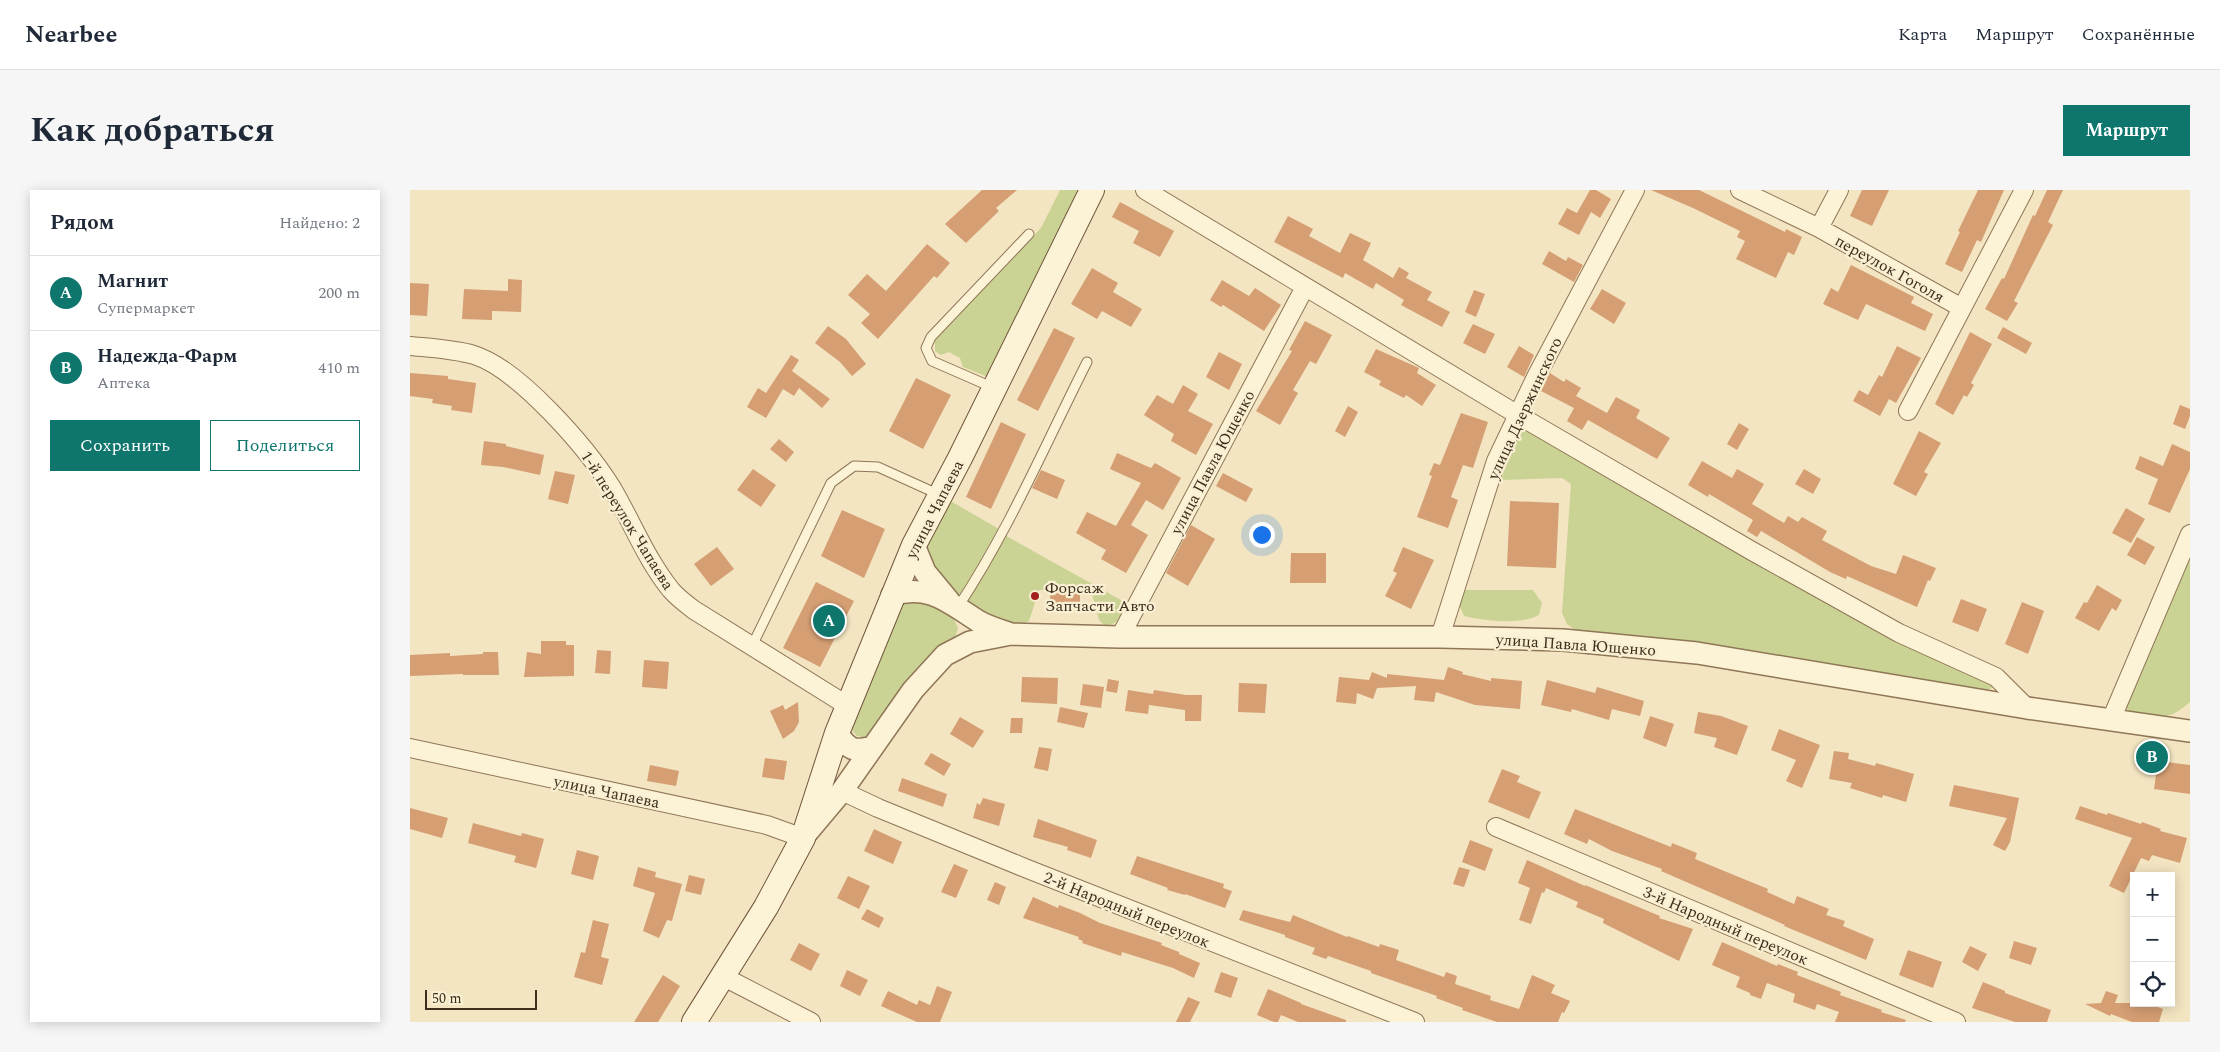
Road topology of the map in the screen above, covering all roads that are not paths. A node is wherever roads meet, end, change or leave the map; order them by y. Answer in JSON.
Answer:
{"nodes":[{"id":1,"x":1092,"y":190,"type":"edge"},
{"id":2,"x":1145,"y":190,"type":"edge"},
{"id":3,"x":1636,"y":190,"type":"edge"},
{"id":4,"x":1740,"y":190,"type":"edge"},
{"id":5,"x":1839,"y":190,"type":"edge"},
{"id":6,"x":2024,"y":190,"type":"edge"},
{"id":7,"x":1819,"y":228,"type":"junction"},
{"id":8,"x":1030,"y":234,"type":"dead end"},
{"id":9,"x":1306,"y":287,"type":"junction"},
{"id":10,"x":1962,"y":308,"type":"junction"},
{"id":11,"x":410,"y":346,"type":"edge"},
{"id":12,"x":1087,"y":362,"type":"dead end"},
{"id":13,"x":994,"y":388,"type":"junction"},
{"id":14,"x":1908,"y":411,"type":"dead end"},
{"id":15,"x":1518,"y":414,"type":"junction"},
{"id":16,"x":940,"y":495,"type":"junction"},
{"id":17,"x":2190,"y":534,"type":"edge"},
{"id":18,"x":914,"y":545,"type":"junction"},
{"id":19,"x":892,"y":595,"type":"junction"},
{"id":20,"x":954,"y":604,"type":"junction"},
{"id":21,"x":1011,"y":634,"type":"junction"},
{"id":22,"x":1120,"y":637,"type":"junction"},
{"id":23,"x":1440,"y":637,"type":"junction"},
{"id":24,"x":752,"y":646,"type":"junction"},
{"id":25,"x":848,"y":706,"type":"junction"},
{"id":26,"x":2028,"y":708,"type":"junction"},
{"id":27,"x":2111,"y":720,"type":"junction"},
{"id":28,"x":2190,"y":731,"type":"edge"},
{"id":29,"x":837,"y":733,"type":"junction"},
{"id":30,"x":873,"y":747,"type":"junction"},
{"id":31,"x":410,"y":748,"type":"edge"},
{"id":32,"x":842,"y":791,"type":"junction"},
{"id":33,"x":1496,"y":828,"type":"dead end"},
{"id":34,"x":803,"y":838,"type":"junction"},
{"id":35,"x":724,"y":976,"type":"junction"},
{"id":36,"x":694,"y":1022,"type":"edge"},
{"id":37,"x":811,"y":1022,"type":"edge"},
{"id":38,"x":1414,"y":1022,"type":"edge"},
{"id":39,"x":1956,"y":1022,"type":"edge"}],
"edges":[{"from":1,"to":13,"type":"main road","name":"улица Чапаева"},
{"from":2,"to":9,"type":"street"},
{"from":3,"to":15,"type":"street","name":"улица Дзержинского"},
{"from":4,"to":7,"type":"street","name":"переулок Гоголя"},
{"from":5,"to":7,"type":"street"},
{"from":6,"to":10,"type":"street","name":"переулок Гоголя"},
{"from":7,"to":10,"type":"street","name":"переулок Гоголя"},
{"from":8,"to":13,"type":"lane"},
{"from":9,"to":15,"type":"street"},
{"from":9,"to":22,"type":"street","name":"улица Павла Ющенко"},
{"from":10,"to":14,"type":"street","name":"переулок Гоголя"},
{"from":11,"to":24,"type":"street","name":"1-й переулок Чапаева"},
{"from":12,"to":20,"type":"lane"},
{"from":13,"to":16,"type":"main road","name":"улица Чапаева"},
{"from":15,"to":23,"type":"street","name":"улица Дзержинского"},
{"from":15,"to":26,"type":"street"},
{"from":16,"to":18,"type":"main road","name":"улица Чапаева"},
{"from":16,"to":24,"type":"lane"},
{"from":17,"to":27,"type":"street"},
{"from":18,"to":19,"type":"main road","name":"улица Чапаева"},
{"from":18,"to":20,"type":"street"},
{"from":19,"to":20,"type":"street"},
{"from":19,"to":25,"type":"main road","name":"улица Чапаева"},
{"from":20,"to":21,"type":"street"},
{"from":21,"to":22,"type":"street","name":"улица Павла Ющенко"},
{"from":21,"to":30,"type":"street"},
{"from":22,"to":23,"type":"street","name":"улица Павла Ющенко"},
{"from":23,"to":26,"type":"street","name":"улица Павла Ющенко"},
{"from":24,"to":25,"type":"street","name":"1-й переулок Чапаева"},
{"from":25,"to":29,"type":"main road","name":"улица Чапаева"},
{"from":26,"to":27,"type":"street","name":"улица Павла Ющенко"},
{"from":27,"to":28,"type":"street","name":"улица Павла Ющенко"},
{"from":29,"to":30,"type":"street"},
{"from":29,"to":34,"type":"main road","name":"улица Чапаева"},
{"from":30,"to":32,"type":"street"},
{"from":31,"to":34,"type":"street","name":"улица Чапаева"},
{"from":32,"to":34,"type":"street"},
{"from":32,"to":38,"type":"street","name":"2-й Народный переулок"},
{"from":33,"to":39,"type":"street","name":"3-й Народный переулок"},
{"from":34,"to":35,"type":"main road","name":"улица Чапаева"},
{"from":35,"to":36,"type":"main road","name":"улица Чапаева"},
{"from":35,"to":37,"type":"street"}]}
